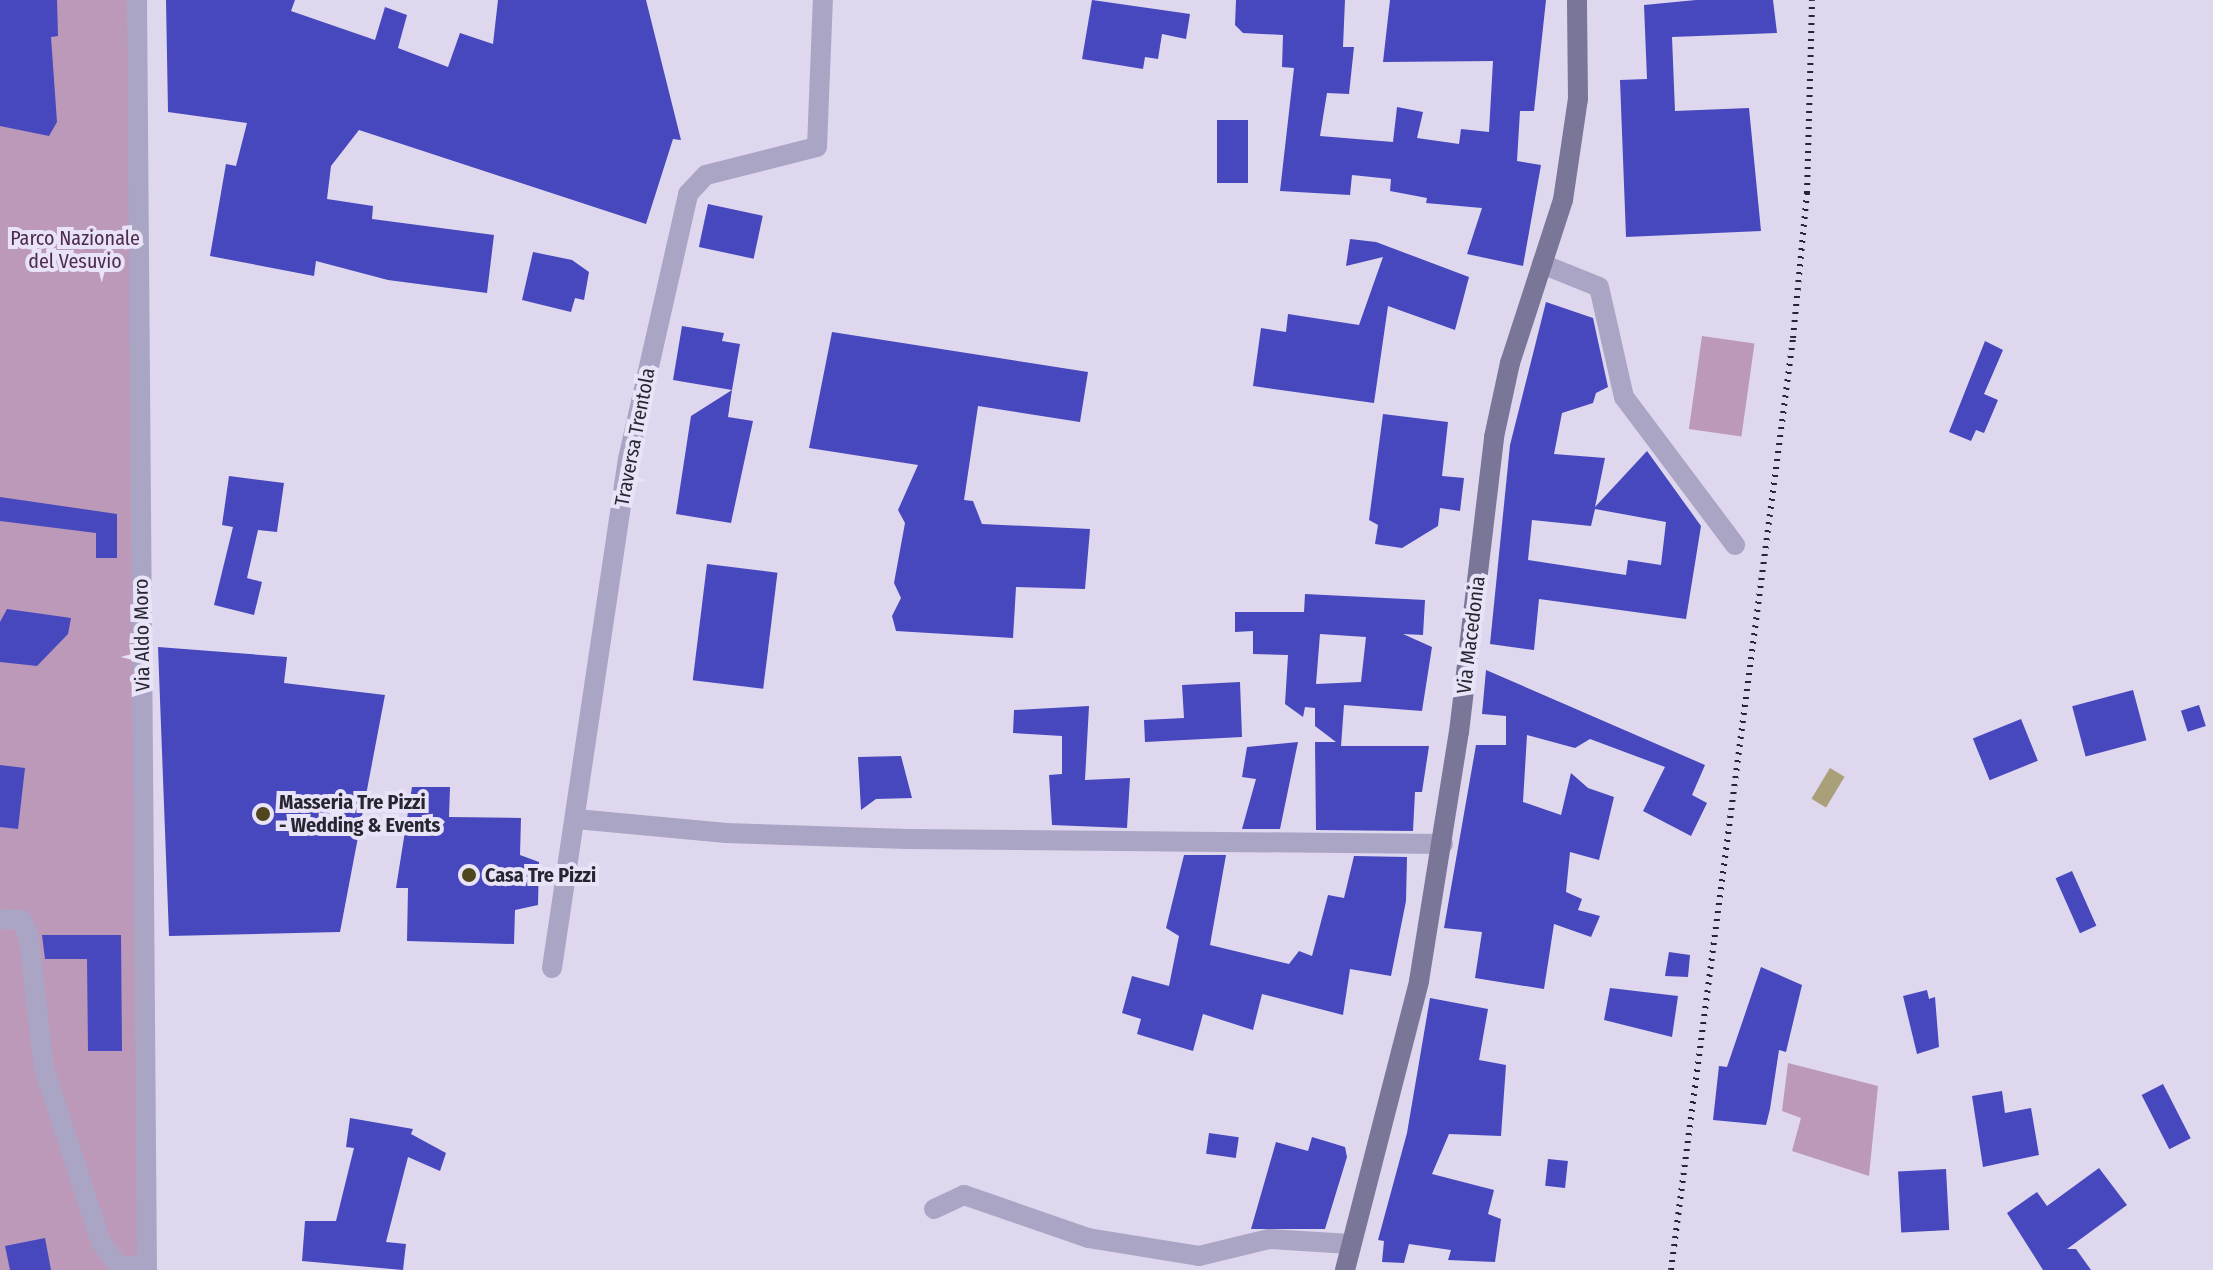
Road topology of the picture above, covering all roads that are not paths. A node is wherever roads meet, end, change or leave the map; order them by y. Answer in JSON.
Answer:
{"nodes":[{"id":1,"x":137,"y":0,"type":"edge"},
{"id":2,"x":823,"y":0,"type":"edge"},
{"id":3,"x":1577,"y":0,"type":"edge"},
{"id":4,"x":1542,"y":264,"type":"junction"},
{"id":5,"x":1735,"y":545,"type":"dead end"},
{"id":6,"x":576,"y":819,"type":"junction"},
{"id":7,"x":1443,"y":844,"type":"junction"},
{"id":8,"x":0,"y":919,"type":"edge"},
{"id":9,"x":552,"y":968,"type":"dead end"},
{"id":10,"x":934,"y":1209,"type":"dead end"},
{"id":11,"x":1350,"y":1244,"type":"junction"},
{"id":12,"x":147,"y":1268,"type":"edge"},
{"id":13,"x":1345,"y":1270,"type":"edge"}],
"edges":[{"from":1,"to":12,"type":"street","name":"Via Aldo Moro"},
{"from":2,"to":6,"type":"street","name":"Traversa Trentola"},
{"from":3,"to":4,"type":"main road","name":"Via Macedonia"},
{"from":4,"to":5,"type":"street"},
{"from":4,"to":7,"type":"main road","name":"Via Macedonia"},
{"from":6,"to":7,"type":"street"},
{"from":6,"to":9,"type":"street","name":"Traversa Trentola"},
{"from":7,"to":11,"type":"main road","name":"Via Macedonia"},
{"from":8,"to":12,"type":"street"},
{"from":10,"to":11,"type":"street"},
{"from":11,"to":13,"type":"main road","name":"Via Macedonia"}]}
